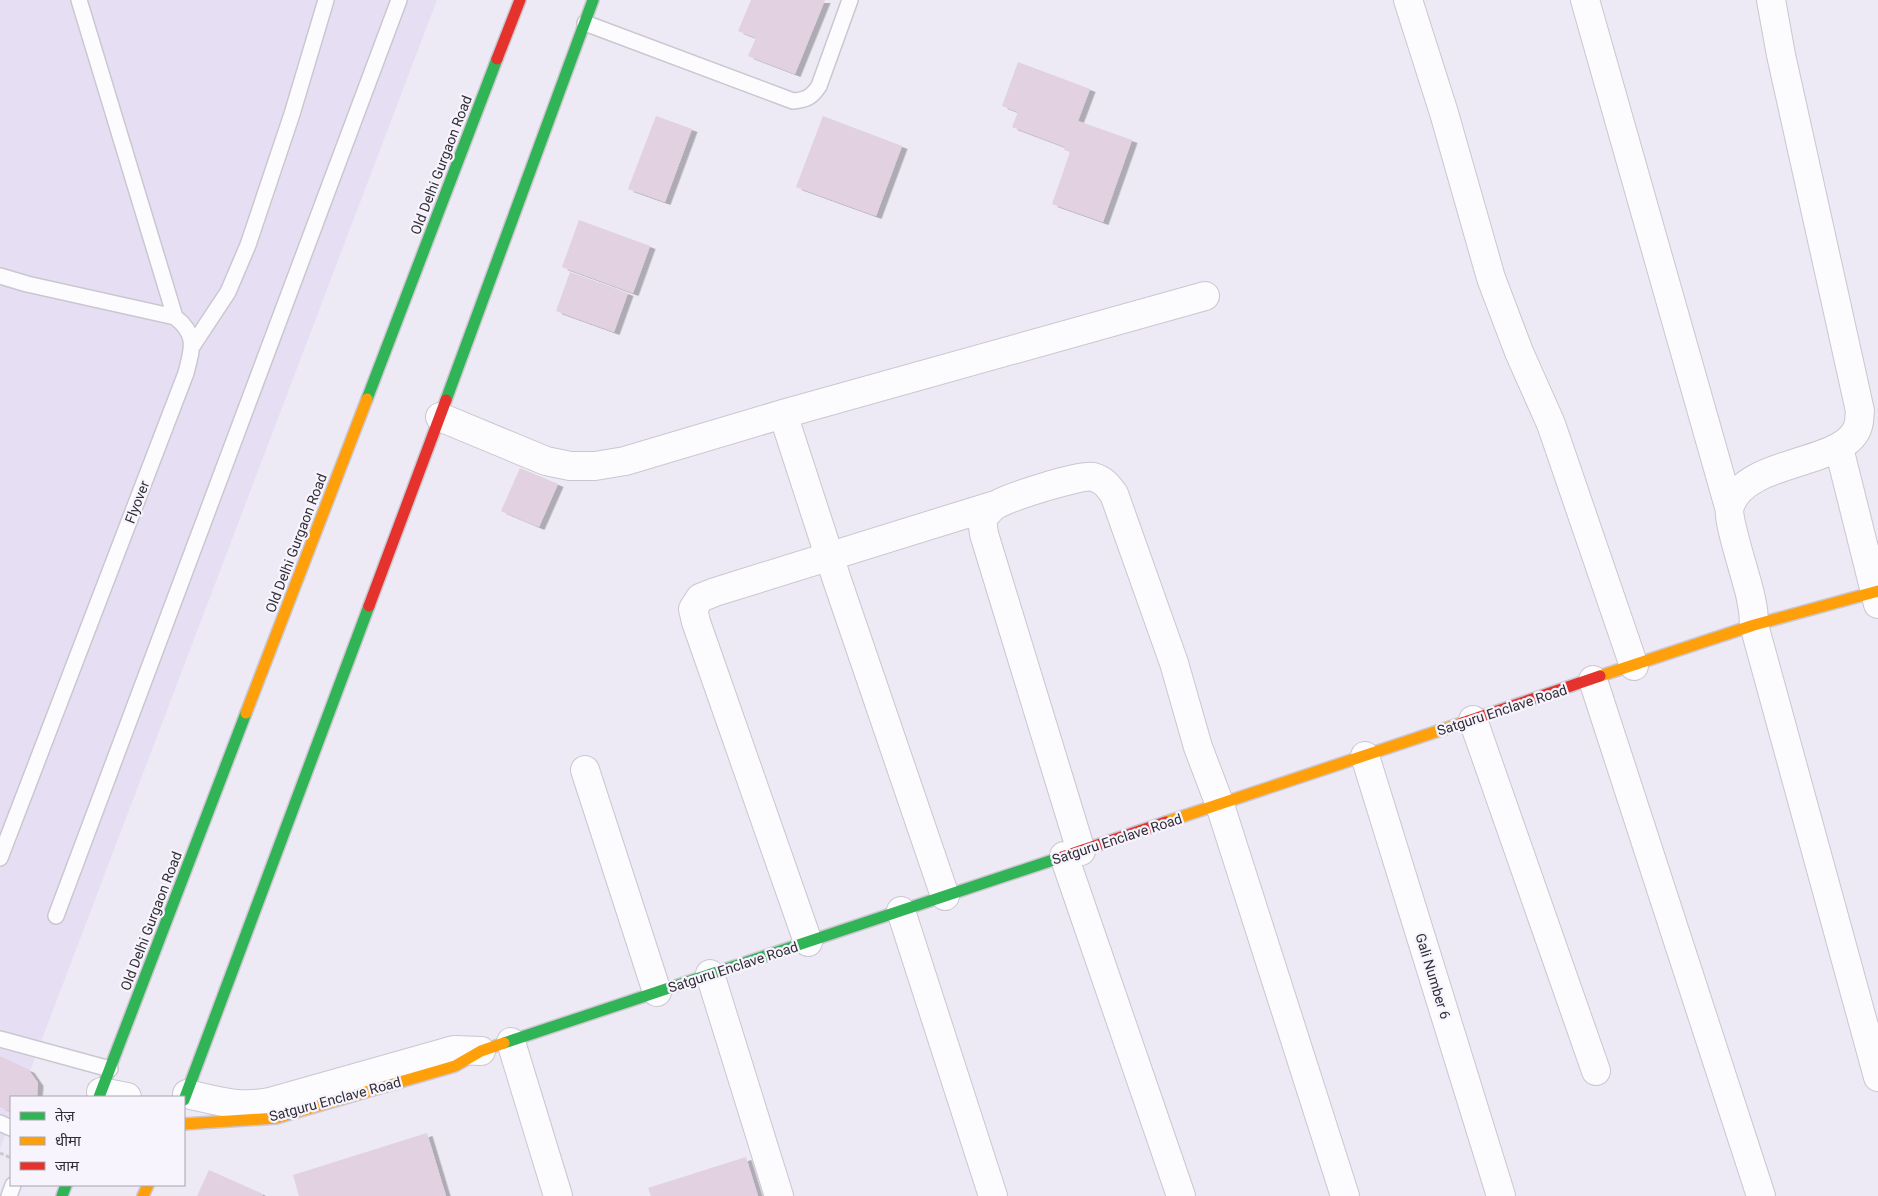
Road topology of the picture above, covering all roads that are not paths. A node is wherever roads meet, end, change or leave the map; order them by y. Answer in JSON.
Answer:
{"nodes":[{"id":1,"x":79,"y":0,"type":"edge"},
{"id":2,"x":326,"y":0,"type":"edge"},
{"id":3,"x":399,"y":0,"type":"edge"},
{"id":4,"x":520,"y":0,"type":"edge"},
{"id":5,"x":593,"y":0,"type":"edge"},
{"id":6,"x":850,"y":0,"type":"edge"},
{"id":7,"x":1408,"y":0,"type":"edge"},
{"id":8,"x":1585,"y":0,"type":"edge"},
{"id":9,"x":1771,"y":0,"type":"edge"},
{"id":10,"x":585,"y":23,"type":"junction"},
{"id":11,"x":0,"y":276,"type":"edge"},
{"id":12,"x":1205,"y":296,"type":"dead end"},
{"id":13,"x":175,"y":317,"type":"junction"},
{"id":14,"x":192,"y":344,"type":"junction"},
{"id":15,"x":1868,"y":397,"type":"edge"},
{"id":16,"x":783,"y":414,"type":"junction"},
{"id":17,"x":440,"y":417,"type":"junction"},
{"id":18,"x":1839,"y":448,"type":"junction"},
{"id":19,"x":995,"y":505,"type":"junction"},
{"id":20,"x":1729,"y":507,"type":"junction"},
{"id":21,"x":830,"y":558,"type":"junction"},
{"id":22,"x":1877,"y":595,"type":"edge"},
{"id":23,"x":1754,"y":625,"type":"junction"},
{"id":24,"x":1634,"y":666,"type":"junction"},
{"id":25,"x":1593,"y":680,"type":"junction"},
{"id":26,"x":1473,"y":720,"type":"junction"},
{"id":27,"x":1366,"y":756,"type":"junction"},
{"id":28,"x":585,"y":770,"type":"dead end"},
{"id":29,"x":1220,"y":804,"type":"junction"},
{"id":30,"x":1072,"y":854,"type":"junction"},
{"id":31,"x":0,"y":858,"type":"edge"},
{"id":32,"x":944,"y":896,"type":"junction"},
{"id":33,"x":901,"y":911,"type":"junction"},
{"id":34,"x":56,"y":916,"type":"dead end"},
{"id":35,"x":808,"y":942,"type":"junction"},
{"id":36,"x":710,"y":974,"type":"junction"},
{"id":37,"x":657,"y":992,"type":"junction"},
{"id":38,"x":0,"y":1039,"type":"edge"},
{"id":39,"x":511,"y":1042,"type":"junction"},
{"id":40,"x":480,"y":1052,"type":"junction"},
{"id":41,"x":1596,"y":1071,"type":"dead end"},
{"id":42,"x":1878,"y":1077,"type":"edge"},
{"id":43,"x":109,"y":1089,"type":"edge"},
{"id":44,"x":185,"y":1097,"type":"edge"},
{"id":45,"x":185,"y":1124,"type":"edge"},
{"id":46,"x":558,"y":1196,"type":"edge"},
{"id":47,"x":779,"y":1196,"type":"edge"},
{"id":48,"x":992,"y":1196,"type":"edge"},
{"id":49,"x":1181,"y":1196,"type":"edge"},
{"id":50,"x":1345,"y":1196,"type":"edge"},
{"id":51,"x":1500,"y":1196,"type":"edge"},
{"id":52,"x":1761,"y":1196,"type":"edge"}],
"edges":[{"from":1,"to":13,"type":"lane"},
{"from":2,"to":14,"type":"lane"},
{"from":3,"to":34,"type":"lane"},
{"from":4,"to":43,"type":"main road","name":"Old Delhi Gurgaon Road"},
{"from":5,"to":10,"type":"main road"},
{"from":6,"to":10,"type":"lane"},
{"from":7,"to":24,"type":"street"},
{"from":8,"to":20,"type":"street"},
{"from":9,"to":15,"type":"street"},
{"from":10,"to":17,"type":"main road"},
{"from":11,"to":13,"type":"lane"},
{"from":12,"to":16,"type":"street"},
{"from":13,"to":14,"type":"lane"},
{"from":14,"to":31,"type":"lane","name":"Flyover"},
{"from":15,"to":18,"type":"street"},
{"from":16,"to":17,"type":"street"},
{"from":16,"to":21,"type":"street"},
{"from":17,"to":44,"type":"main road"},
{"from":18,"to":20,"type":"street"},
{"from":18,"to":22,"type":"street"},
{"from":19,"to":21,"type":"street"},
{"from":19,"to":29,"type":"street"},
{"from":19,"to":30,"type":"street"},
{"from":20,"to":23,"type":"street"},
{"from":21,"to":32,"type":"street"},
{"from":21,"to":35,"type":"street"},
{"from":22,"to":23,"type":"main road","name":"Satguru Enclave Road"},
{"from":23,"to":24,"type":"main road","name":"Satguru Enclave Road"},
{"from":23,"to":42,"type":"street"},
{"from":24,"to":25,"type":"main road","name":"Satguru Enclave Road"},
{"from":25,"to":26,"type":"main road","name":"Satguru Enclave Road"},
{"from":25,"to":52,"type":"street"},
{"from":26,"to":27,"type":"main road","name":"Satguru Enclave Road"},
{"from":26,"to":41,"type":"street"},
{"from":27,"to":29,"type":"main road","name":"Satguru Enclave Road"},
{"from":27,"to":51,"type":"street","name":"Gali Number 6"},
{"from":28,"to":37,"type":"street"},
{"from":29,"to":30,"type":"main road","name":"Satguru Enclave Road"},
{"from":29,"to":50,"type":"street"},
{"from":30,"to":32,"type":"main road","name":"Satguru Enclave Road"},
{"from":30,"to":49,"type":"street"},
{"from":32,"to":33,"type":"main road","name":"Satguru Enclave Road"},
{"from":33,"to":35,"type":"main road","name":"Satguru Enclave Road"},
{"from":33,"to":48,"type":"street"},
{"from":35,"to":36,"type":"main road","name":"Satguru Enclave Road"},
{"from":36,"to":37,"type":"main road","name":"Satguru Enclave Road"},
{"from":36,"to":47,"type":"street"},
{"from":37,"to":39,"type":"main road","name":"Satguru Enclave Road"},
{"from":38,"to":43,"type":"lane"},
{"from":39,"to":40,"type":"main road","name":"Satguru Enclave Road"},
{"from":39,"to":46,"type":"street"},
{"from":40,"to":44,"type":"street","name":"Satguru Enclave Road"},
{"from":40,"to":45,"type":"main road","name":"Satguru Enclave Road"}]}
